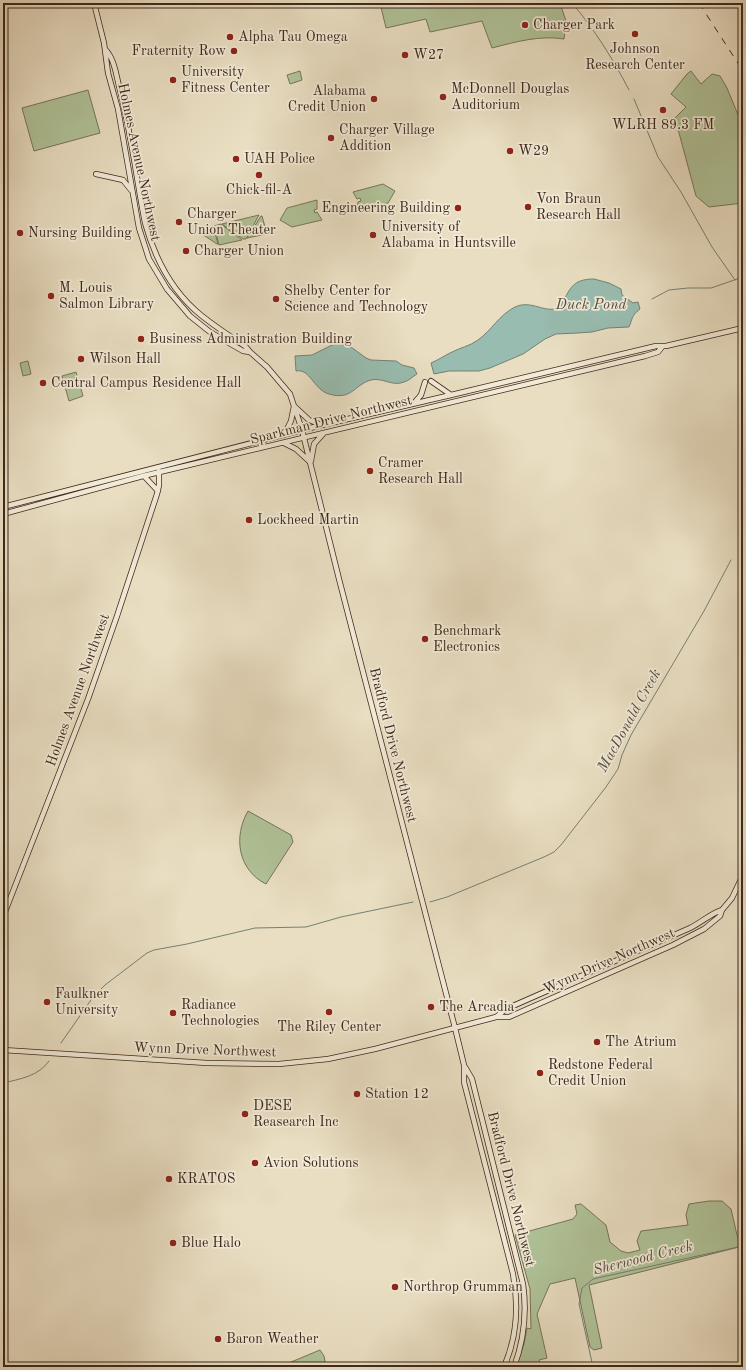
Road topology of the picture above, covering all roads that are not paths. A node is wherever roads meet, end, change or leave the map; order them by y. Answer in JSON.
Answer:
{"nodes":[{"id":1,"x":94,"y":3,"type":"edge"},
{"id":2,"x":105,"y":49,"type":"junction"},
{"id":3,"x":96,"y":174,"type":"dead end"},
{"id":4,"x":132,"y":192,"type":"junction"},
{"id":5,"x":743,"y":328,"type":"edge"},
{"id":6,"x":662,"y":347,"type":"junction"},
{"id":7,"x":251,"y":353,"type":"junction"},
{"id":8,"x":451,"y":395,"type":"junction"},
{"id":9,"x":413,"y":404,"type":"junction"},
{"id":10,"x":294,"y":406,"type":"junction"},
{"id":11,"x":322,"y":425,"type":"junction"},
{"id":12,"x":302,"y":430,"type":"junction"},
{"id":13,"x":323,"y":434,"type":"junction"},
{"id":14,"x":284,"y":435,"type":"junction"},
{"id":15,"x":304,"y":437,"type":"junction"},
{"id":16,"x":284,"y":443,"type":"junction"},
{"id":17,"x":310,"y":462,"type":"junction"},
{"id":18,"x":158,"y":466,"type":"junction"},
{"id":19,"x":160,"y":472,"type":"junction"},
{"id":20,"x":144,"y":476,"type":"junction"},
{"id":21,"x":158,"y":491,"type":"junction"},
{"id":22,"x":3,"y":507,"type":"edge"},
{"id":23,"x":3,"y":514,"type":"edge"},
{"id":24,"x":743,"y":875,"type":"edge"},
{"id":25,"x":722,"y":910,"type":"junction"},
{"id":26,"x":3,"y":917,"type":"edge"},
{"id":27,"x":496,"y":1017,"type":"junction"},
{"id":28,"x":455,"y":1028,"type":"junction"},
{"id":29,"x":3,"y":1050,"type":"edge"},
{"id":30,"x":464,"y":1065,"type":"junction"},
{"id":31,"x":504,"y":1367,"type":"edge"},
{"id":32,"x":514,"y":1367,"type":"edge"}],
"edges":[{"from":1,"to":2,"type":"main road","name":"Holmes Avenue Northwest"},
{"from":2,"to":4,"type":"main road","name":"Holmes Avenue Northwest"},
{"from":2,"to":7,"type":"main road","name":"Holmes Avenue Northwest"},
{"from":3,"to":4,"type":"main road"},
{"from":4,"to":7,"type":"main road","name":"Holmes Avenue Northwest"},
{"from":5,"to":6,"type":"main road","name":"Sparkman Drive Northwest"},
{"from":6,"to":8,"type":"main road","name":"Sparkman Drive Northwest"},
{"from":6,"to":13,"type":"main road","name":"Sparkman Drive Northwest"},
{"from":7,"to":10,"type":"main road","name":"Holmes Avenue Northwest"},
{"from":8,"to":9,"type":"main road","name":"Sparkman Drive Northwest"},
{"from":8,"to":9,"type":"main road"},
{"from":9,"to":11,"type":"main road","name":"Sparkman Drive Northwest"},
{"from":10,"to":11,"type":"main road"},
{"from":10,"to":12,"type":"main road","name":"Holmes Avenue Northwest"},
{"from":10,"to":14,"type":"main road"},
{"from":11,"to":12,"type":"main road","name":"Sparkman Drive Northwest"},
{"from":12,"to":14,"type":"main road","name":"Sparkman Drive Northwest"},
{"from":12,"to":15,"type":"main road","name":"Bradford Drive Northwest"},
{"from":13,"to":15,"type":"main road","name":"Sparkman Drive Northwest"},
{"from":13,"to":17,"type":"main road"},
{"from":14,"to":18,"type":"main road","name":"Sparkman Drive Northwest"},
{"from":15,"to":16,"type":"main road","name":"Sparkman Drive Northwest"},
{"from":15,"to":17,"type":"main road","name":"Bradford Drive Northwest"},
{"from":16,"to":17,"type":"main road"},
{"from":16,"to":19,"type":"main road","name":"Sparkman Drive Northwest"},
{"from":17,"to":28,"type":"main road","name":"Bradford Drive Northwest"},
{"from":18,"to":19,"type":"main road","name":"Holmes Avenue Northwest"},
{"from":18,"to":22,"type":"main road","name":"Sparkman Drive Northwest"},
{"from":19,"to":20,"type":"main road","name":"Sparkman Drive Northwest"},
{"from":19,"to":21,"type":"main road","name":"Holmes Avenue Northwest"},
{"from":20,"to":21,"type":"main road"},
{"from":20,"to":23,"type":"main road","name":"Sparkman Drive Northwest"},
{"from":21,"to":26,"type":"main road","name":"Holmes Avenue Northwest"},
{"from":24,"to":25,"type":"main road","name":"Wynn Drive Northwest"},
{"from":25,"to":27,"type":"main road","name":"Wynn Drive Northwest"},
{"from":25,"to":27,"type":"main road","name":"Wynn Drive Northwest"},
{"from":27,"to":28,"type":"main road","name":"Wynn Drive Northwest"},
{"from":28,"to":29,"type":"main road","name":"Wynn Drive Northwest"},
{"from":28,"to":30,"type":"main road","name":"Bradford Drive Northwest"},
{"from":30,"to":31,"type":"main road","name":"Bradford Drive Northwest"},
{"from":30,"to":32,"type":"main road","name":"Bradford Drive Northwest"}]}
